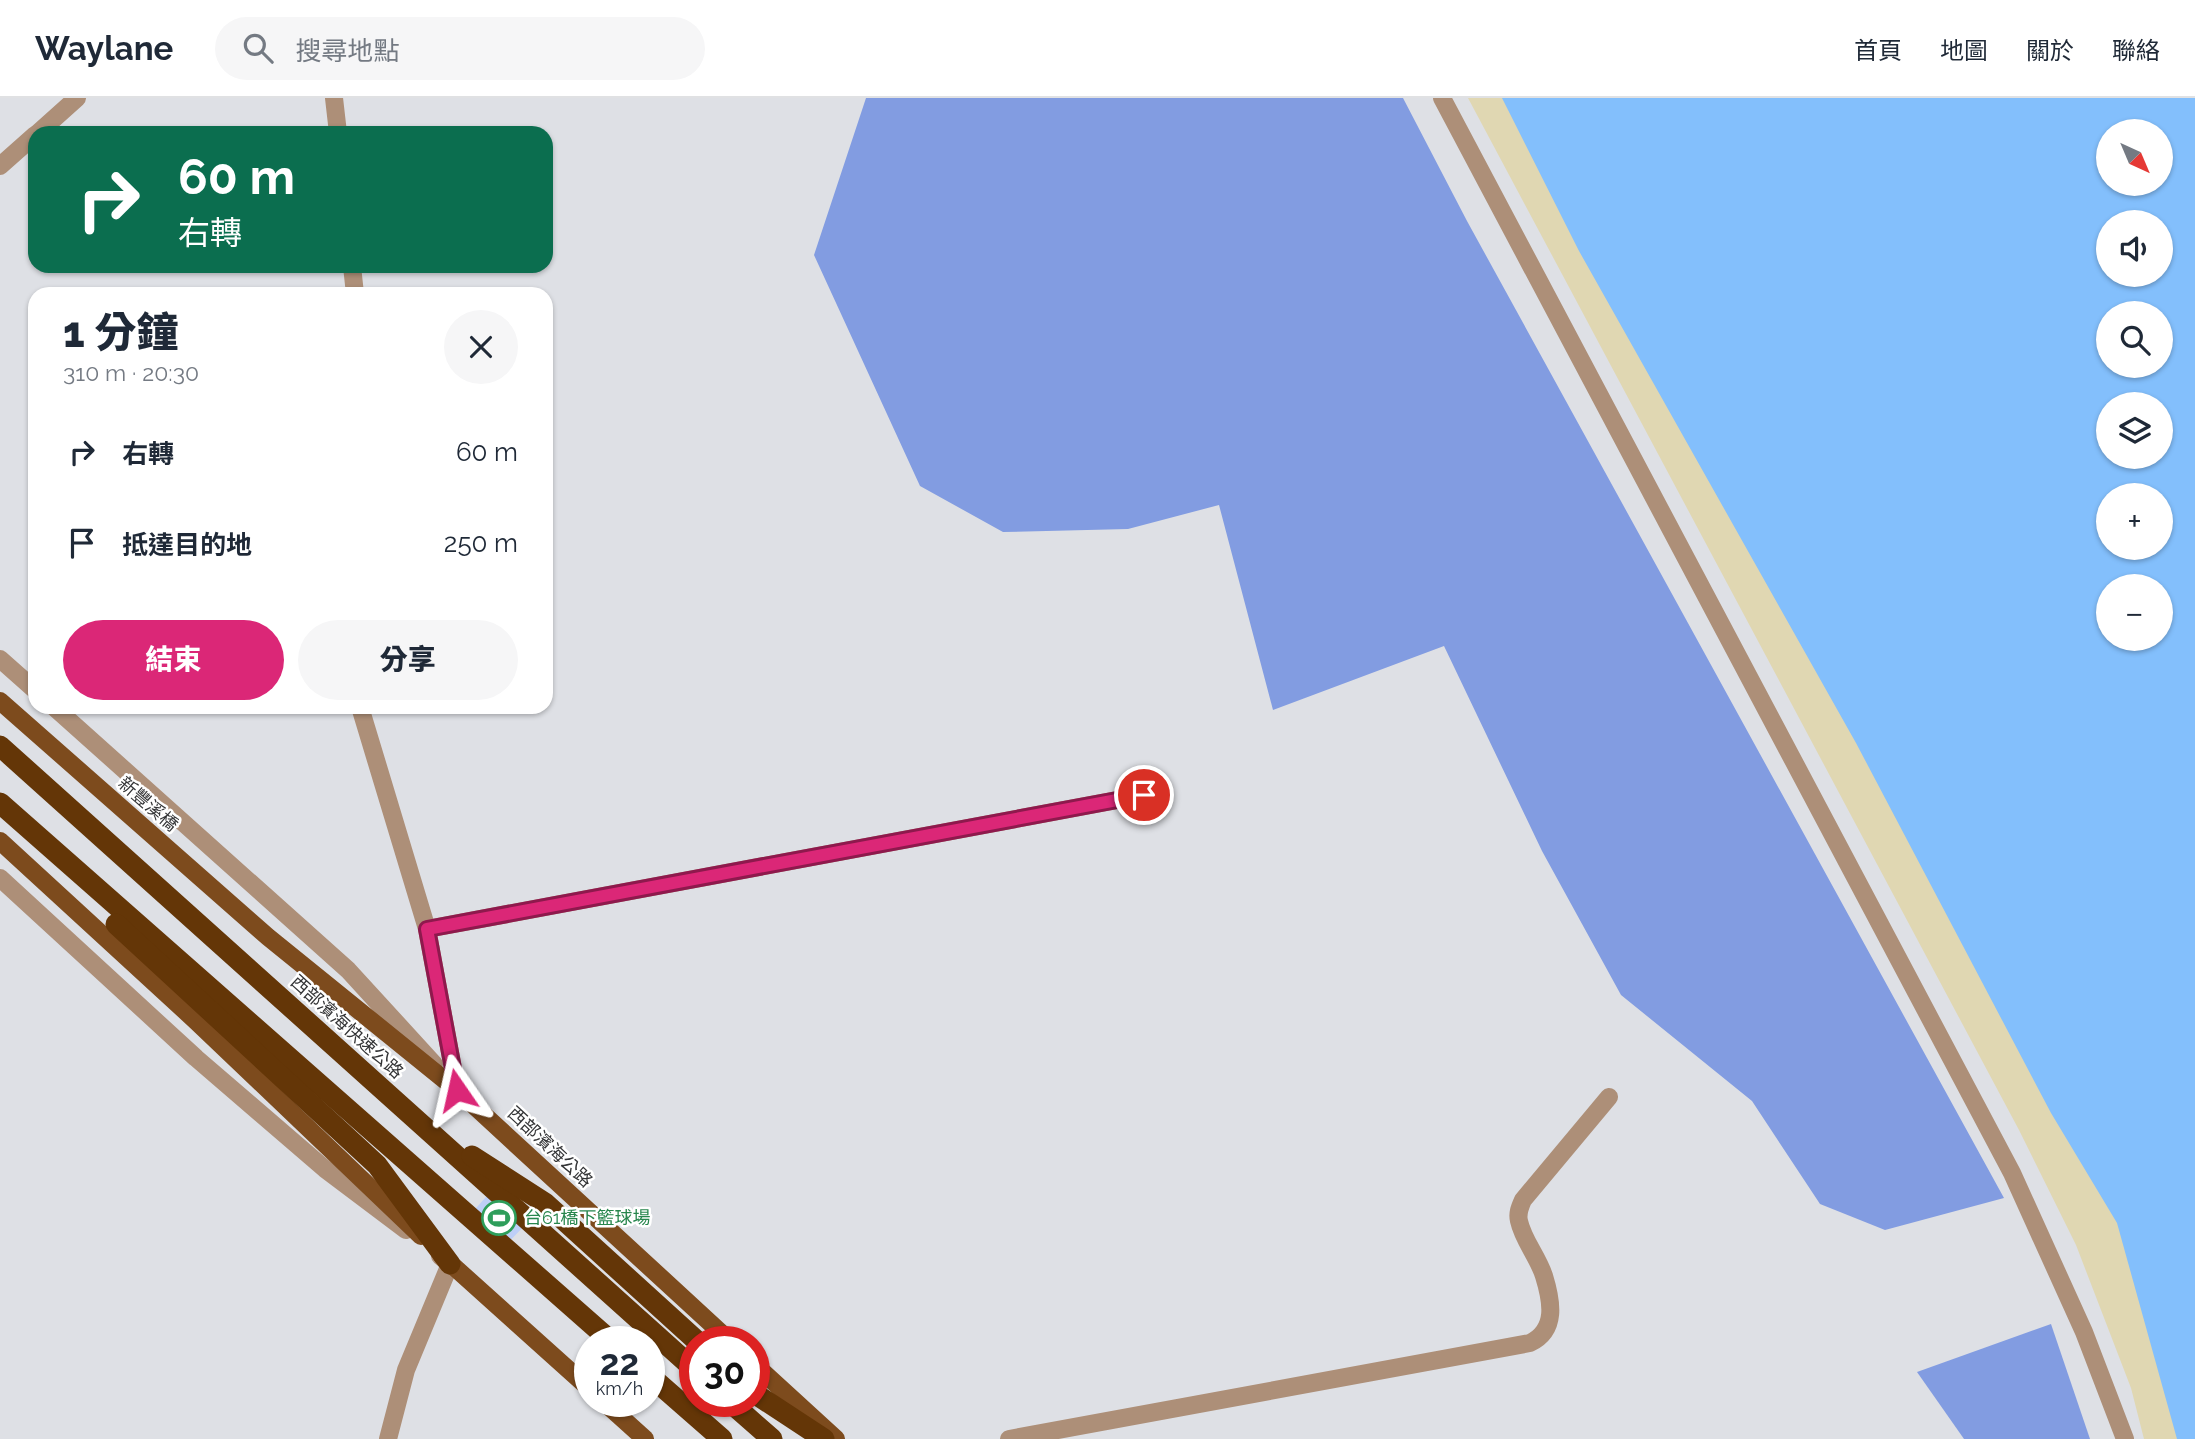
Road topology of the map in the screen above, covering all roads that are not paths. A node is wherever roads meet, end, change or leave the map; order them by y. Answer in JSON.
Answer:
{"nodes":[{"id":1,"x":77,"y":98,"type":"edge"},
{"id":2,"x":334,"y":98,"type":"edge"},
{"id":3,"x":1442,"y":98,"type":"edge"},
{"id":4,"x":45,"y":126,"type":"edge"},
{"id":5,"x":337,"y":126,"type":"edge"},
{"id":6,"x":28,"y":141,"type":"edge"},
{"id":7,"x":0,"y":166,"type":"edge"},
{"id":8,"x":0,"y":659,"type":"edge"},
{"id":9,"x":28,"y":684,"type":"edge"},
{"id":10,"x":0,"y":701,"type":"edge"},
{"id":11,"x":62,"y":714,"type":"edge"},
{"id":12,"x":362,"y":714,"type":"edge"},
{"id":13,"x":0,"y":746,"type":"edge"},
{"id":14,"x":1144,"y":795,"type":"dead end"},
{"id":15,"x":0,"y":803,"type":"edge"},
{"id":16,"x":0,"y":809,"type":"edge"},
{"id":17,"x":0,"y":841,"type":"edge"},
{"id":18,"x":0,"y":878,"type":"edge"},
{"id":19,"x":427,"y":929,"type":"junction"},
{"id":20,"x":268,"y":937,"type":"joint"},
{"id":21,"x":457,"y":1090,"type":"junction"},
{"id":22,"x":1609,"y":1097,"type":"dead end"},
{"id":23,"x":418,"y":1121,"type":"junction"},
{"id":24,"x":450,"y":1264,"type":"junction"},
{"id":25,"x":594,"y":1326,"type":"edge"},
{"id":26,"x":680,"y":1326,"type":"edge"},
{"id":27,"x":714,"y":1326,"type":"edge"},
{"id":28,"x":679,"y":1356,"type":"edge"},
{"id":29,"x":574,"y":1375,"type":"edge"},
{"id":30,"x":770,"y":1379,"type":"edge"},
{"id":31,"x":665,"y":1389,"type":"edge"},
{"id":32,"x":770,"y":1404,"type":"edge"},
{"id":33,"x":621,"y":1417,"type":"edge"},
{"id":34,"x":747,"y":1417,"type":"edge"},
{"id":35,"x":388,"y":1439,"type":"edge"},
{"id":36,"x":645,"y":1439,"type":"edge"},
{"id":37,"x":722,"y":1439,"type":"edge"},
{"id":38,"x":772,"y":1439,"type":"edge"},
{"id":39,"x":824,"y":1439,"type":"edge"},
{"id":40,"x":836,"y":1439,"type":"edge"},
{"id":41,"x":1009,"y":1439,"type":"edge"},
{"id":42,"x":2124,"y":1439,"type":"edge"}],
"edges":[{"from":1,"to":4,"type":"street"},
{"from":2,"to":5,"type":"street"},
{"from":3,"to":42,"type":"street"},
{"from":6,"to":7,"type":"street"},
{"from":8,"to":9,"type":"street"},
{"from":10,"to":20,"type":"main road","name":"新豐溪橋"},
{"from":11,"to":21,"type":"street"},
{"from":12,"to":19,"type":"street"},
{"from":13,"to":23,"type":"highway","name":"西部濱海快速公路"},
{"from":14,"to":19,"type":"street"},
{"from":15,"to":25,"type":"highway"},
{"from":16,"to":24,"type":"highway"},
{"from":17,"to":24,"type":"main road"},
{"from":18,"to":24,"type":"street"},
{"from":19,"to":21,"type":"street"},
{"from":20,"to":21,"type":"main road","name":"西部濱海公路"},
{"from":21,"to":27,"type":"main road","name":"西部濱海公路"},
{"from":22,"to":41,"type":"street"},
{"from":23,"to":26,"type":"highway"},
{"from":23,"to":28,"type":"highway","name":"西部濱海快速公路"},
{"from":24,"to":29,"type":"main road"},
{"from":24,"to":35,"type":"street"},
{"from":30,"to":40,"type":"main road"},
{"from":31,"to":37,"type":"highway"},
{"from":32,"to":39,"type":"highway"},
{"from":33,"to":36,"type":"main road"},
{"from":34,"to":38,"type":"highway"}]}
